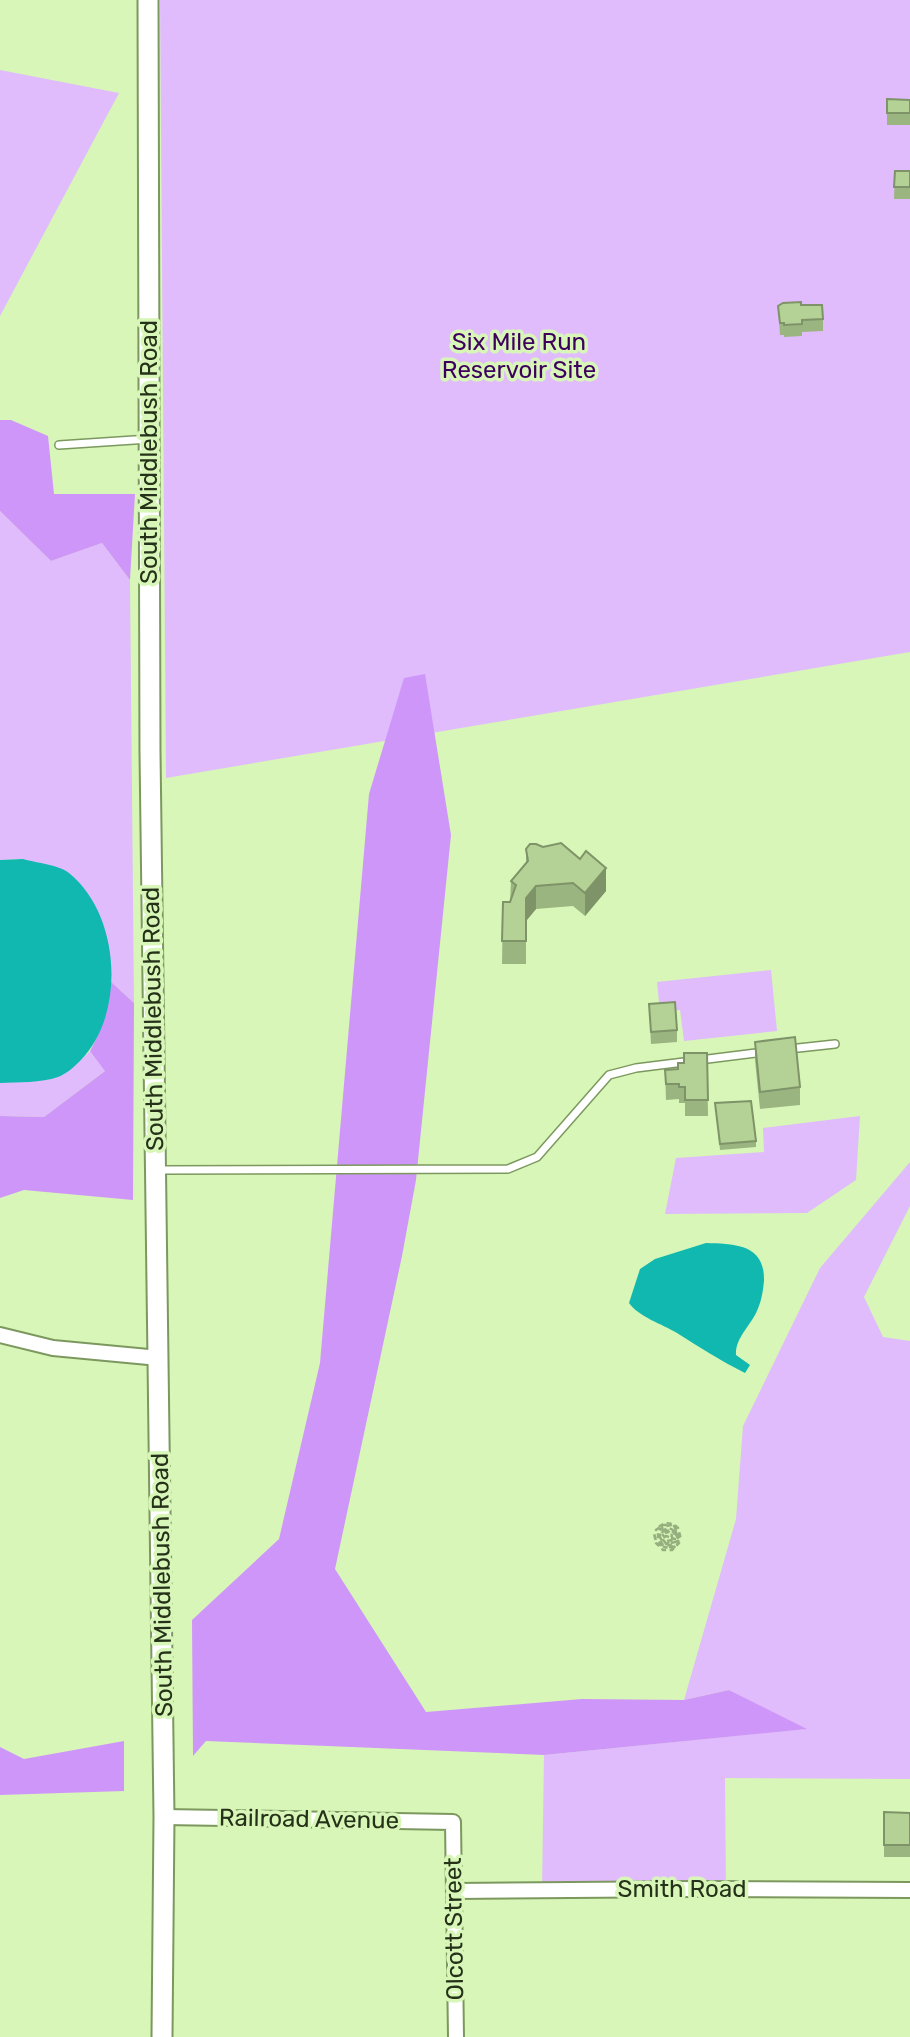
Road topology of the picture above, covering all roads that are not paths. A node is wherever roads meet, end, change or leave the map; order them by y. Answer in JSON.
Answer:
{"nodes":[{"id":1,"x":148,"y":0,"type":"edge"},
{"id":2,"x":149,"y":439,"type":"junction"},
{"id":3,"x":59,"y":445,"type":"dead end"},
{"id":4,"x":835,"y":1044,"type":"dead end"},
{"id":5,"x":782,"y":1050,"type":"edge"},
{"id":6,"x":768,"y":1052,"type":"edge"},
{"id":7,"x":155,"y":1170,"type":"junction"},
{"id":8,"x":0,"y":1335,"type":"edge"},
{"id":9,"x":159,"y":1358,"type":"junction"},
{"id":10,"x":164,"y":1817,"type":"junction"},
{"id":11,"x":453,"y":1822,"type":"joint"},
{"id":12,"x":910,"y":1890,"type":"edge"},
{"id":13,"x":454,"y":1891,"type":"junction"},
{"id":14,"x":162,"y":2037,"type":"edge"},
{"id":15,"x":456,"y":2037,"type":"edge"}],
"edges":[{"from":1,"to":2,"type":"street","name":"South Middlebush Road"},
{"from":2,"to":3,"type":"lane"},
{"from":2,"to":7,"type":"street","name":"South Middlebush Road"},
{"from":4,"to":5,"type":"lane"},
{"from":6,"to":7,"type":"lane"},
{"from":7,"to":9,"type":"street","name":"South Middlebush Road"},
{"from":8,"to":9,"type":"street"},
{"from":9,"to":10,"type":"street","name":"South Middlebush Road"},
{"from":10,"to":11,"type":"street","name":"Railroad Avenue"},
{"from":10,"to":14,"type":"street","name":"South Middlebush Road"},
{"from":11,"to":13,"type":"street","name":"Olcott Street"},
{"from":12,"to":13,"type":"street","name":"Smith Road"},
{"from":13,"to":15,"type":"street","name":"Olcott Street"}]}
